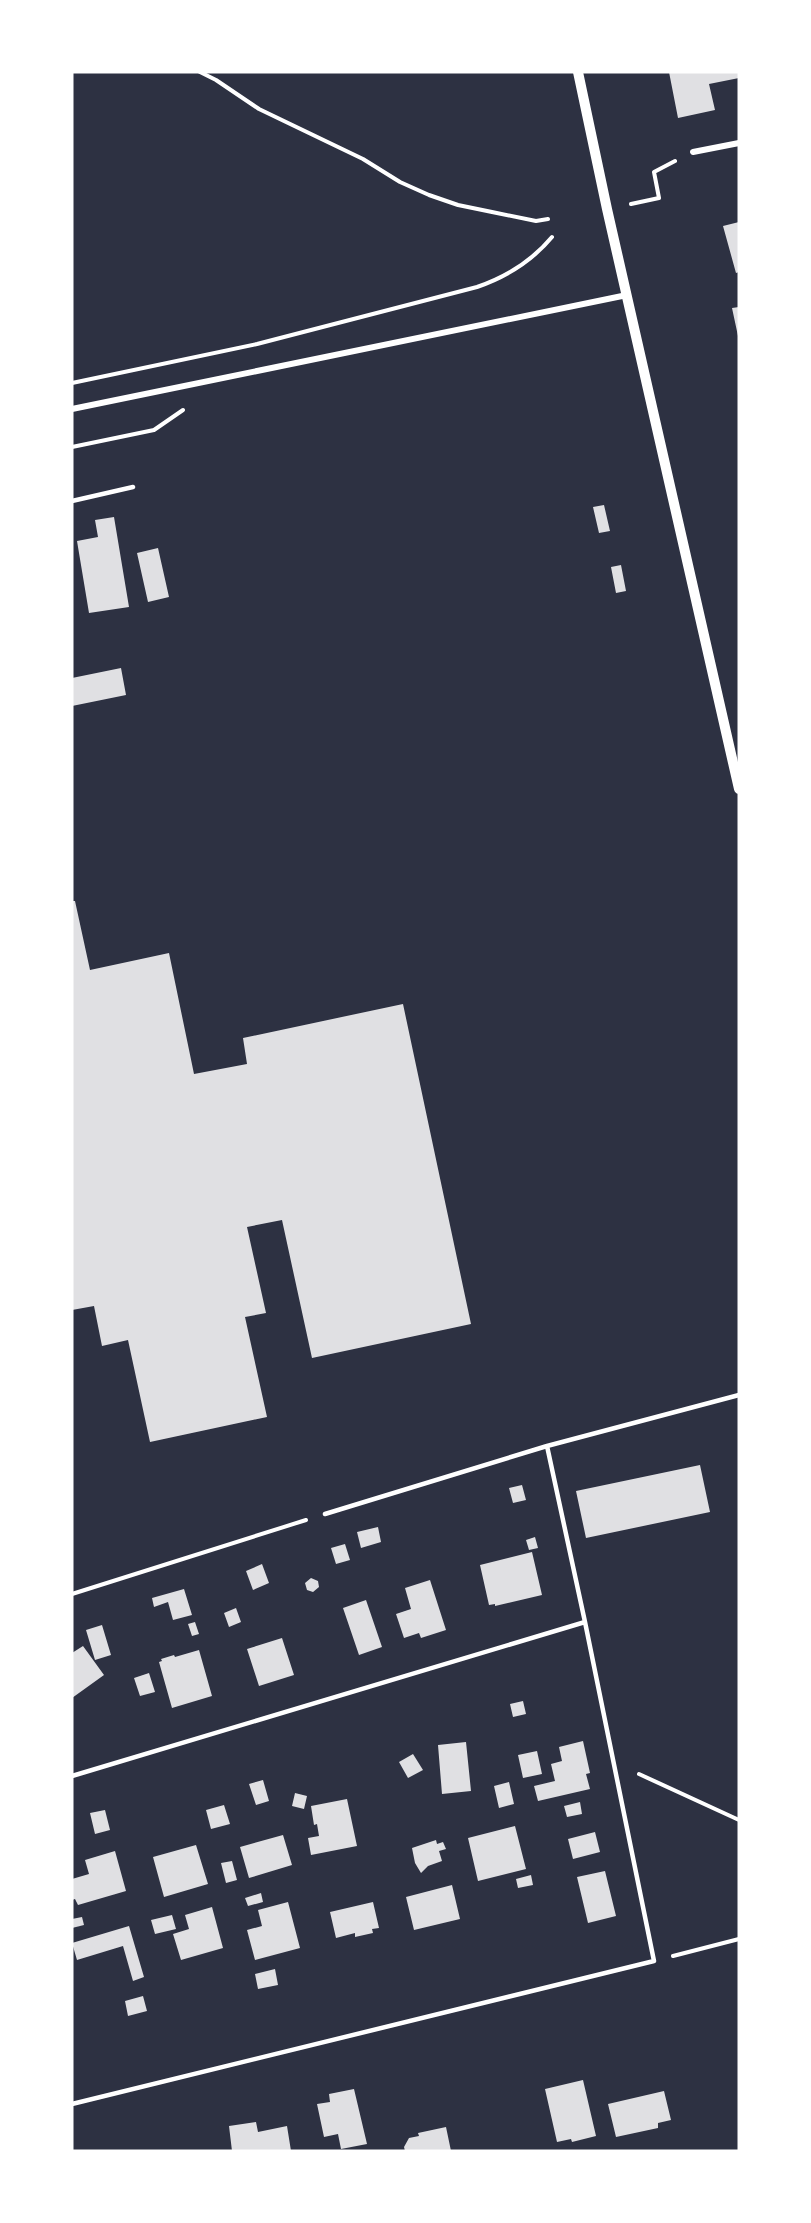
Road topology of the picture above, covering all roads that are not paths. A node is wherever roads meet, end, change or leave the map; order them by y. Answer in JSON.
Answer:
{"nodes":[{"id":1,"x":578,"y":72,"type":"edge"},
{"id":2,"x":739,"y":143,"type":"edge"},
{"id":3,"x":693,"y":152,"type":"road end"},
{"id":4,"x":627,"y":295,"type":"junction"},
{"id":5,"x":72,"y":409,"type":"edge"},
{"id":6,"x":133,"y":487,"type":"dead end"},
{"id":7,"x":72,"y":501,"type":"edge"},
{"id":8,"x":739,"y":789,"type":"edge"},
{"id":9,"x":739,"y":1395,"type":"edge"},
{"id":10,"x":547,"y":1446,"type":"junction"},
{"id":11,"x":325,"y":1514,"type":"road end"},
{"id":12,"x":585,"y":1622,"type":"junction"},
{"id":13,"x":72,"y":1776,"type":"edge"},
{"id":14,"x":72,"y":2104,"type":"edge"}],
"edges":[{"from":1,"to":4,"type":"street"},
{"from":2,"to":3,"type":"street"},
{"from":4,"to":5,"type":"street"},
{"from":4,"to":8,"type":"street"},
{"from":6,"to":7,"type":"lane"},
{"from":9,"to":10,"type":"lane"},
{"from":10,"to":11,"type":"lane"},
{"from":10,"to":12,"type":"lane"},
{"from":12,"to":13,"type":"lane"},
{"from":12,"to":14,"type":"lane"}]}
